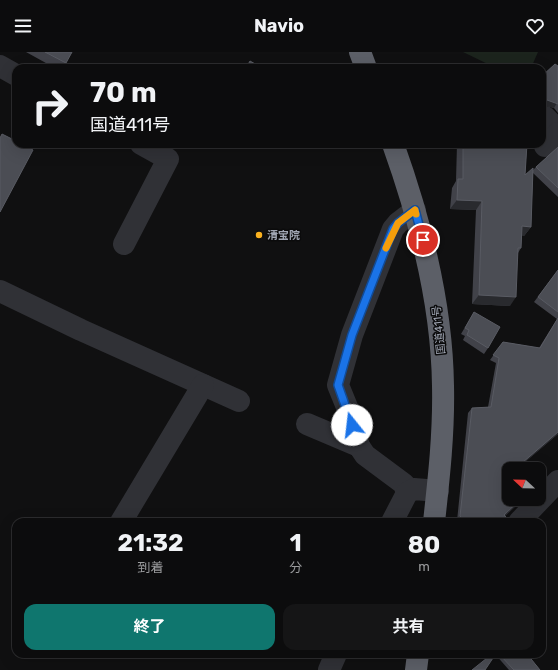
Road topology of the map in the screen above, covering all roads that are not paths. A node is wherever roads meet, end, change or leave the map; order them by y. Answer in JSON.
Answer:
{"nodes":[{"id":1,"x":360,"y":52,"type":"edge"},
{"id":2,"x":364,"y":64,"type":"edge"},
{"id":3,"x":0,"y":66,"type":"edge"},
{"id":4,"x":12,"y":73,"type":"edge"},
{"id":5,"x":159,"y":148,"type":"edge"},
{"id":6,"x":394,"y":148,"type":"edge"},
{"id":7,"x":172,"y":151,"type":"edge"},
{"id":8,"x":415,"y":210,"type":"junction"},
{"id":9,"x":124,"y":244,"type":"dead end"},
{"id":10,"x":0,"y":291,"type":"edge"},
{"id":11,"x":203,"y":385,"type":"junction"},
{"id":12,"x":239,"y":401,"type":"dead end"},
{"id":13,"x":307,"y":424,"type":"dead end"},
{"id":14,"x":359,"y":446,"type":"junction"},
{"id":15,"x":558,"y":481,"type":"edge"},
{"id":16,"x":438,"y":491,"type":"junction"},
{"id":17,"x":407,"y":492,"type":"junction"},
{"id":18,"x":123,"y":518,"type":"edge"},
{"id":19,"x":394,"y":518,"type":"edge"},
{"id":20,"x":435,"y":518,"type":"edge"},
{"id":21,"x":523,"y":518,"type":"edge"},
{"id":22,"x":334,"y":658,"type":"edge"},
{"id":23,"x":418,"y":658,"type":"edge"},
{"id":24,"x":329,"y":670,"type":"edge"},
{"id":25,"x":416,"y":670,"type":"edge"}],
"edges":[{"from":1,"to":2,"type":"highway"},
{"from":3,"to":4,"type":"street"},
{"from":5,"to":7,"type":"street"},
{"from":6,"to":8,"type":"highway","name":"国道411号"},
{"from":7,"to":9,"type":"street"},
{"from":8,"to":14,"type":"street"},
{"from":8,"to":16,"type":"highway","name":"国道411号"},
{"from":10,"to":11,"type":"street"},
{"from":11,"to":12,"type":"street"},
{"from":11,"to":18,"type":"street"},
{"from":13,"to":14,"type":"street"},
{"from":14,"to":17,"type":"street"},
{"from":15,"to":21,"type":"street"},
{"from":16,"to":17,"type":"street"},
{"from":16,"to":20,"type":"highway","name":"国道411号"},
{"from":17,"to":19,"type":"street"},
{"from":22,"to":24,"type":"street"},
{"from":23,"to":25,"type":"highway"}]}
